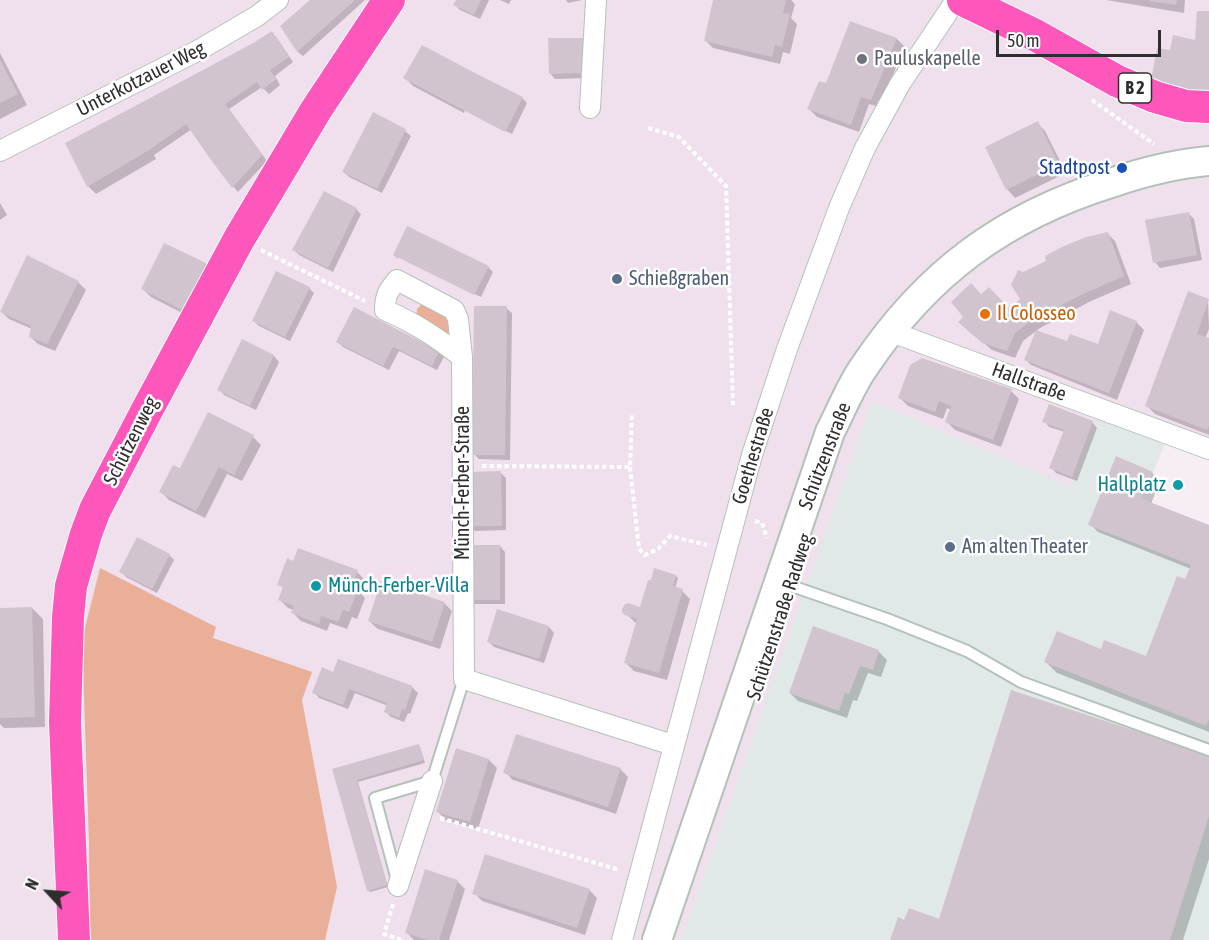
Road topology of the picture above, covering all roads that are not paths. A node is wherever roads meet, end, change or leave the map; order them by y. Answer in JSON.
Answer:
{"nodes":[{"id":1,"x":278,"y":0,"type":"edge"},
{"id":2,"x":389,"y":0,"type":"edge"},
{"id":3,"x":596,"y":0,"type":"edge"},
{"id":4,"x":956,"y":0,"type":"edge"},
{"id":5,"x":963,"y":0,"type":"edge"},
{"id":6,"x":1209,"y":107,"type":"edge"},
{"id":7,"x":590,"y":108,"type":"dead end"},
{"id":8,"x":0,"y":151,"type":"edge"},
{"id":9,"x":1209,"y":161,"type":"edge"},
{"id":10,"x":890,"y":331,"type":"junction"},
{"id":11,"x":462,"y":357,"type":"junction"},
{"id":12,"x":1209,"y":449,"type":"edge"},
{"id":13,"x":781,"y":577,"type":"junction"},
{"id":14,"x":464,"y":679,"type":"junction"},
{"id":15,"x":673,"y":745,"type":"junction"},
{"id":16,"x":1209,"y":750,"type":"edge"},
{"id":17,"x":432,"y":782,"type":"junction"},
{"id":18,"x":398,"y":886,"type":"joint"},
{"id":19,"x":74,"y":940,"type":"edge"},
{"id":20,"x":622,"y":940,"type":"edge"},
{"id":21,"x":657,"y":940,"type":"edge"}],
"edges":[{"from":1,"to":8,"type":"street","name":"Unterkotzauer Weg"},
{"from":2,"to":19,"type":"main road","name":"Schützenweg"},
{"from":3,"to":7,"type":"street"},
{"from":4,"to":15,"type":"street","name":"Goethestraße"},
{"from":5,"to":6,"type":"main road","number":"B 2"},
{"from":9,"to":10,"type":"street","name":"Schützenstraße"},
{"from":10,"to":12,"type":"street","name":"Hallstraße"},
{"from":10,"to":13,"type":"street","name":"Schützenstraße"},
{"from":11,"to":11,"type":"street","name":"Münch-Ferber-Straße"},
{"from":11,"to":14,"type":"street","name":"Münch-Ferber-Straße"},
{"from":13,"to":16,"type":"lane"},
{"from":13,"to":21,"type":"street","name":"Schützenstraße"},
{"from":14,"to":15,"type":"street"},
{"from":14,"to":17,"type":"lane"},
{"from":15,"to":20,"type":"street","name":"Goethestraße"},
{"from":17,"to":18,"type":"street"},
{"from":17,"to":18,"type":"lane"}]}
